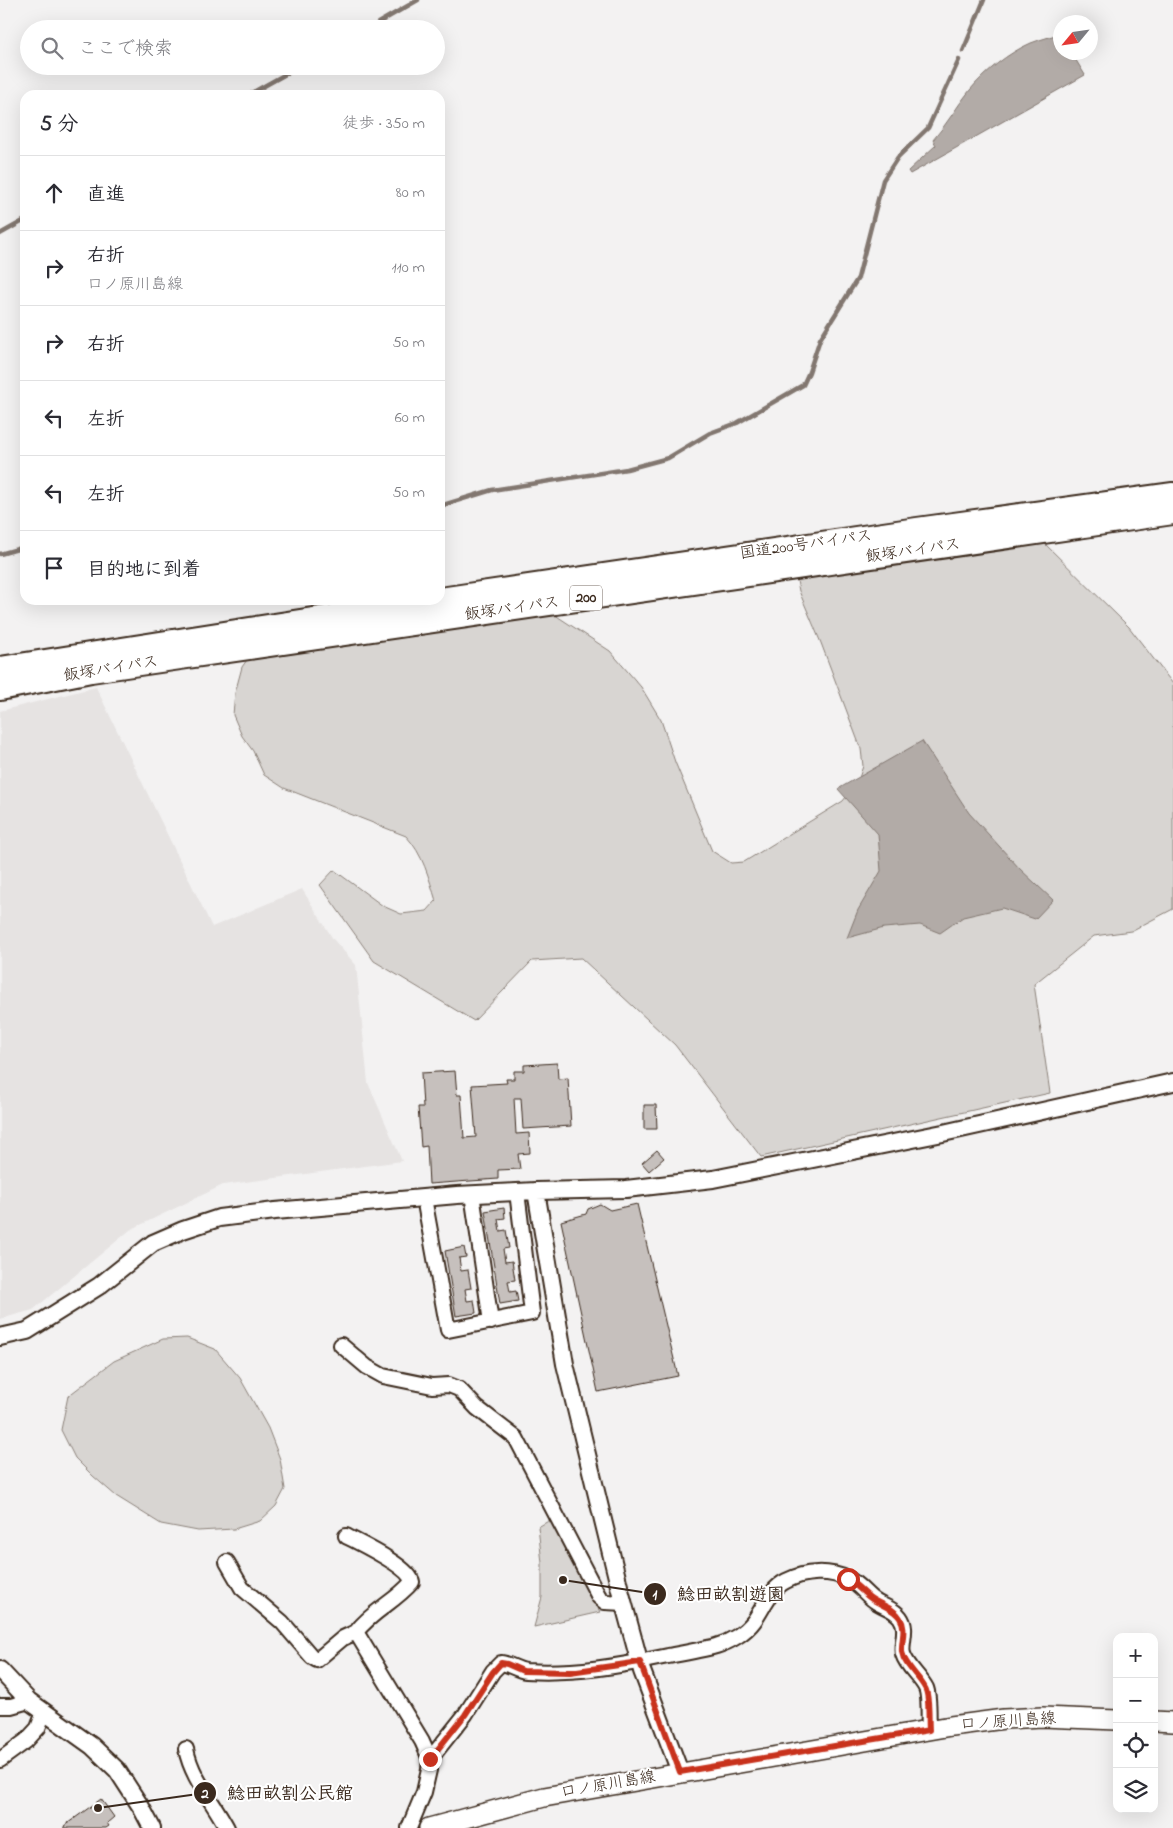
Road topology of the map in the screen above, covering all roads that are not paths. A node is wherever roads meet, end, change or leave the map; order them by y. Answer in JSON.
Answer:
{"nodes":[{"id":1,"x":1173,"y":494,"type":"edge"},
{"id":2,"x":1173,"y":513,"type":"edge"},
{"id":3,"x":445,"y":598,"type":"edge"},
{"id":4,"x":403,"y":605,"type":"edge"},
{"id":5,"x":0,"y":668,"type":"edge"},
{"id":6,"x":0,"y":689,"type":"edge"},
{"id":7,"x":1173,"y":1082,"type":"edge"},
{"id":8,"x":536,"y":1191,"type":"junction"},
{"id":9,"x":517,"y":1192,"type":"junction"},
{"id":10,"x":472,"y":1194,"type":"junction"},
{"id":11,"x":424,"y":1198,"type":"junction"},
{"id":12,"x":491,"y":1322,"type":"junction"},
{"id":13,"x":0,"y":1336,"type":"edge"},
{"id":14,"x":341,"y":1345,"type":"dead end"},
{"id":15,"x":346,"y":1536,"type":"dead end"},
{"id":16,"x":227,"y":1562,"type":"dead end"},
{"id":17,"x":624,"y":1603,"type":"junction"},
{"id":18,"x":356,"y":1632,"type":"junction"},
{"id":19,"x":640,"y":1662,"type":"junction"},
{"id":20,"x":0,"y":1670,"type":"edge"},
{"id":21,"x":29,"y":1701,"type":"junction"},
{"id":22,"x":0,"y":1706,"type":"edge"},
{"id":23,"x":44,"y":1712,"type":"junction"},
{"id":24,"x":1113,"y":1720,"type":"edge"},
{"id":25,"x":1158,"y":1721,"type":"edge"},
{"id":26,"x":1173,"y":1722,"type":"edge"},
{"id":27,"x":929,"y":1730,"type":"junction"},
{"id":28,"x":186,"y":1749,"type":"dead end"},
{"id":29,"x":430,"y":1759,"type":"junction"},
{"id":30,"x":0,"y":1760,"type":"edge"},
{"id":31,"x":680,"y":1772,"type":"junction"},
{"id":32,"x":152,"y":1828,"type":"edge"},
{"id":33,"x":227,"y":1828,"type":"edge"},
{"id":34,"x":409,"y":1828,"type":"edge"},
{"id":35,"x":429,"y":1828,"type":"edge"}],
"edges":[{"from":1,"to":3,"type":"highway","name":"国道200号バイパス","number":"200"},
{"from":2,"to":6,"type":"highway","name":"飯塚バイパス","number":"200"},
{"from":4,"to":5,"type":"highway"},
{"from":7,"to":8,"type":"street"},
{"from":8,"to":9,"type":"street"},
{"from":8,"to":17,"type":"street"},
{"from":9,"to":10,"type":"street"},
{"from":9,"to":12,"type":"street"},
{"from":10,"to":11,"type":"street"},
{"from":10,"to":12,"type":"street"},
{"from":11,"to":12,"type":"street"},
{"from":11,"to":13,"type":"street"},
{"from":14,"to":17,"type":"street"},
{"from":15,"to":18,"type":"street"},
{"from":16,"to":18,"type":"street"},
{"from":17,"to":19,"type":"street"},
{"from":18,"to":29,"type":"street"},
{"from":19,"to":27,"type":"street"},
{"from":19,"to":29,"type":"street"},
{"from":19,"to":31,"type":"street"},
{"from":20,"to":21,"type":"street"},
{"from":21,"to":22,"type":"street"},
{"from":21,"to":23,"type":"street"},
{"from":23,"to":30,"type":"street"},
{"from":23,"to":32,"type":"street"},
{"from":24,"to":27,"type":"main road","name":"口ノ原川島線"},
{"from":25,"to":26,"type":"main road"},
{"from":27,"to":31,"type":"main road","name":"口ノ原川島線"},
{"from":28,"to":33,"type":"street"},
{"from":29,"to":34,"type":"street"},
{"from":31,"to":35,"type":"main road","name":"口ノ原川島線"}]}
